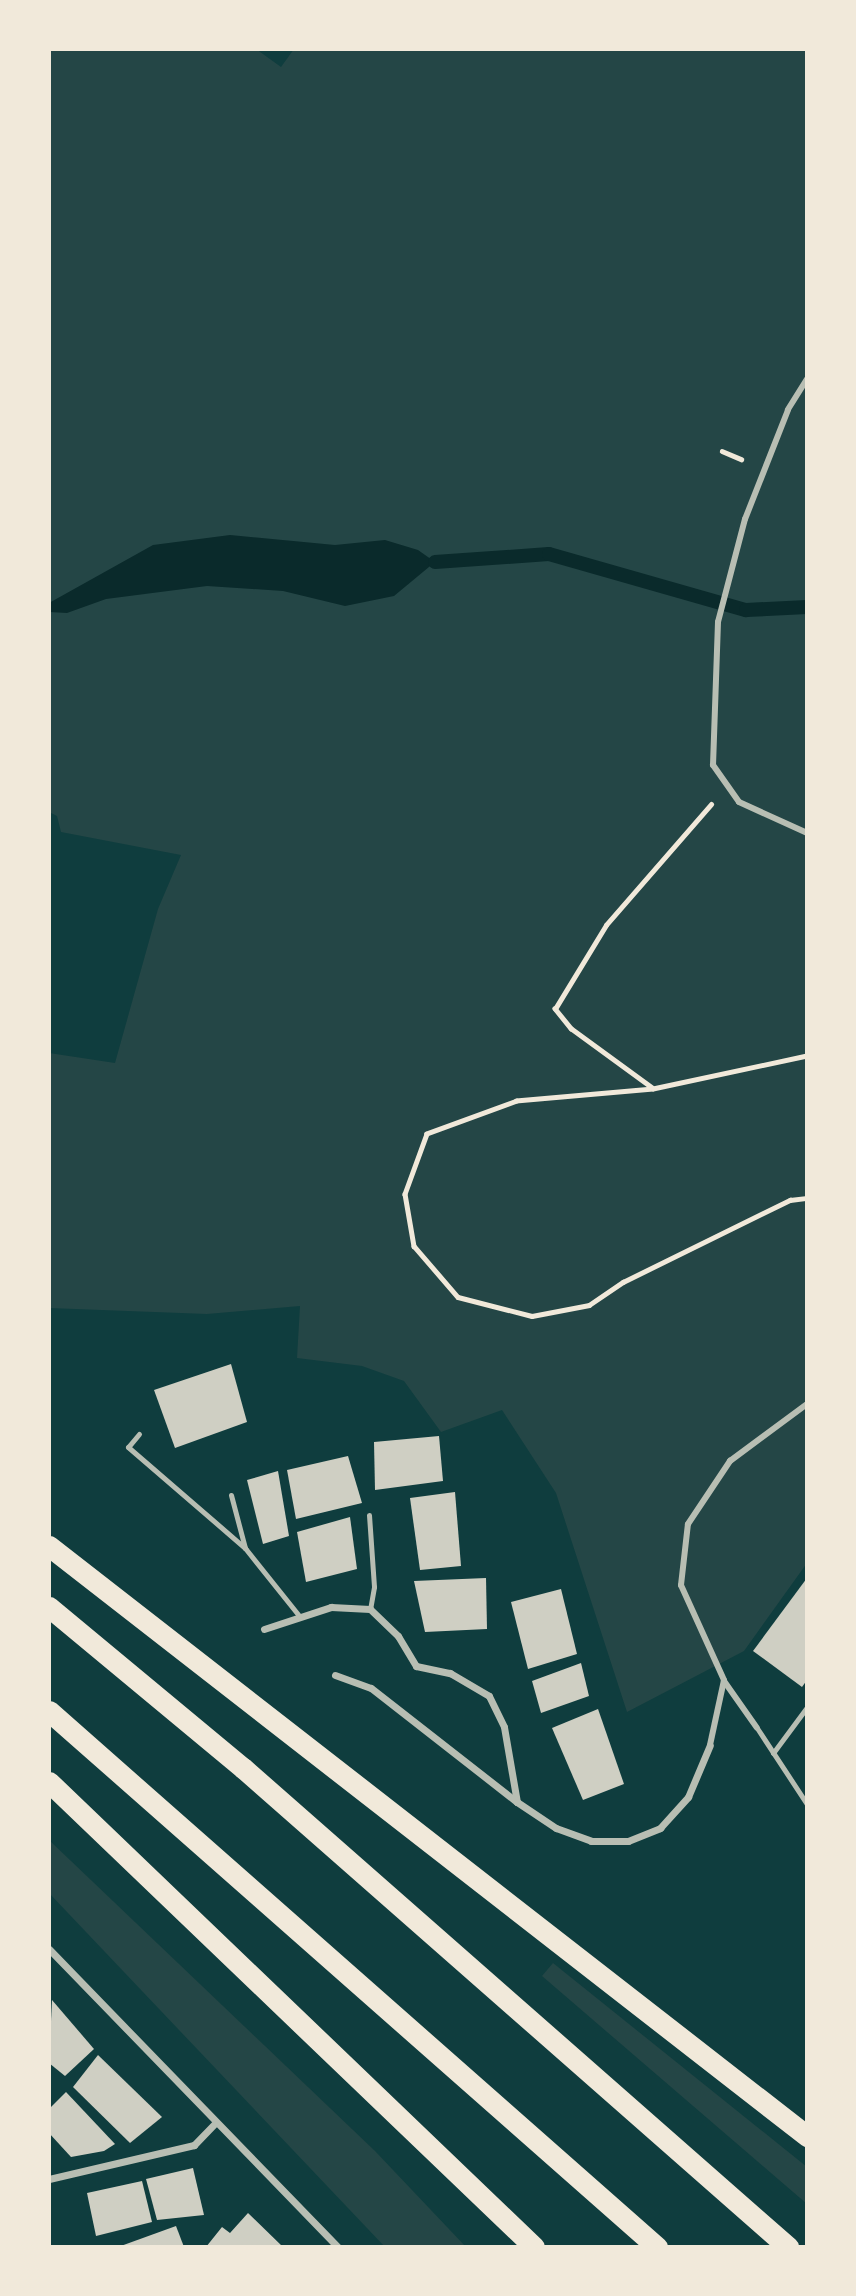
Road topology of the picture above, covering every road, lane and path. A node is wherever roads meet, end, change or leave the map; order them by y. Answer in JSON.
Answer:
{"nodes":[{"id":1,"x":807,"y":379,"type":"edge"},
{"id":2,"x":709,"y":807,"type":"dead end"},
{"id":3,"x":807,"y":833,"type":"edge"},
{"id":4,"x":807,"y":1056,"type":"edge"},
{"id":5,"x":653,"y":1088,"type":"junction"},
{"id":6,"x":807,"y":1198,"type":"edge"},
{"id":7,"x":807,"y":1404,"type":"edge"},
{"id":8,"x":139,"y":1434,"type":"dead end"},
{"id":9,"x":231,"y":1495,"type":"dead end"},
{"id":10,"x":369,"y":1515,"type":"dead end"},
{"id":11,"x":49,"y":1546,"type":"edge"},
{"id":12,"x":246,"y":1548,"type":"junction"},
{"id":13,"x":49,"y":1607,"type":"edge"},
{"id":14,"x":370,"y":1609,"type":"junction"},
{"id":15,"x":300,"y":1617,"type":"junction"},
{"id":16,"x":264,"y":1629,"type":"dead end"},
{"id":17,"x":335,"y":1675,"type":"dead end"},
{"id":18,"x":724,"y":1681,"type":"junction"},
{"id":19,"x":807,"y":1707,"type":"edge"},
{"id":20,"x":49,"y":1711,"type":"edge"},
{"id":21,"x":757,"y":1728,"type":"joint"},
{"id":22,"x":710,"y":1745,"type":"joint"},
{"id":23,"x":773,"y":1753,"type":"junction"},
{"id":24,"x":49,"y":1782,"type":"edge"},
{"id":25,"x":517,"y":1802,"type":"junction"},
{"id":26,"x":807,"y":1804,"type":"edge"},
{"id":27,"x":49,"y":1949,"type":"edge"},
{"id":28,"x":214,"y":2124,"type":"junction"},
{"id":29,"x":807,"y":2136,"type":"edge"},
{"id":30,"x":49,"y":2179,"type":"edge"},
{"id":31,"x":338,"y":2247,"type":"edge"},
{"id":32,"x":534,"y":2247,"type":"edge"},
{"id":33,"x":657,"y":2247,"type":"edge"},
{"id":34,"x":788,"y":2247,"type":"edge"}],
"edges":[{"from":1,"to":3,"type":"street"},
{"from":2,"to":5,"type":"path"},
{"from":4,"to":5,"type":"path"},
{"from":5,"to":6,"type":"path"},
{"from":7,"to":18,"type":"street"},
{"from":8,"to":12,"type":"lane"},
{"from":9,"to":12,"type":"lane"},
{"from":10,"to":14,"type":"lane"},
{"from":11,"to":29,"type":"highway"},
{"from":12,"to":15,"type":"lane"},
{"from":13,"to":34,"type":"highway"},
{"from":14,"to":15,"type":"street"},
{"from":14,"to":25,"type":"street"},
{"from":15,"to":16,"type":"street"},
{"from":17,"to":25,"type":"street"},
{"from":18,"to":21,"type":"street"},
{"from":18,"to":22,"type":"street"},
{"from":19,"to":23,"type":"lane"},
{"from":20,"to":33,"type":"highway"},
{"from":21,"to":23,"type":"lane"},
{"from":22,"to":25,"type":"street"},
{"from":23,"to":26,"type":"lane"},
{"from":24,"to":32,"type":"highway"},
{"from":27,"to":28,"type":"street"},
{"from":28,"to":30,"type":"street"},
{"from":28,"to":31,"type":"street"}]}
